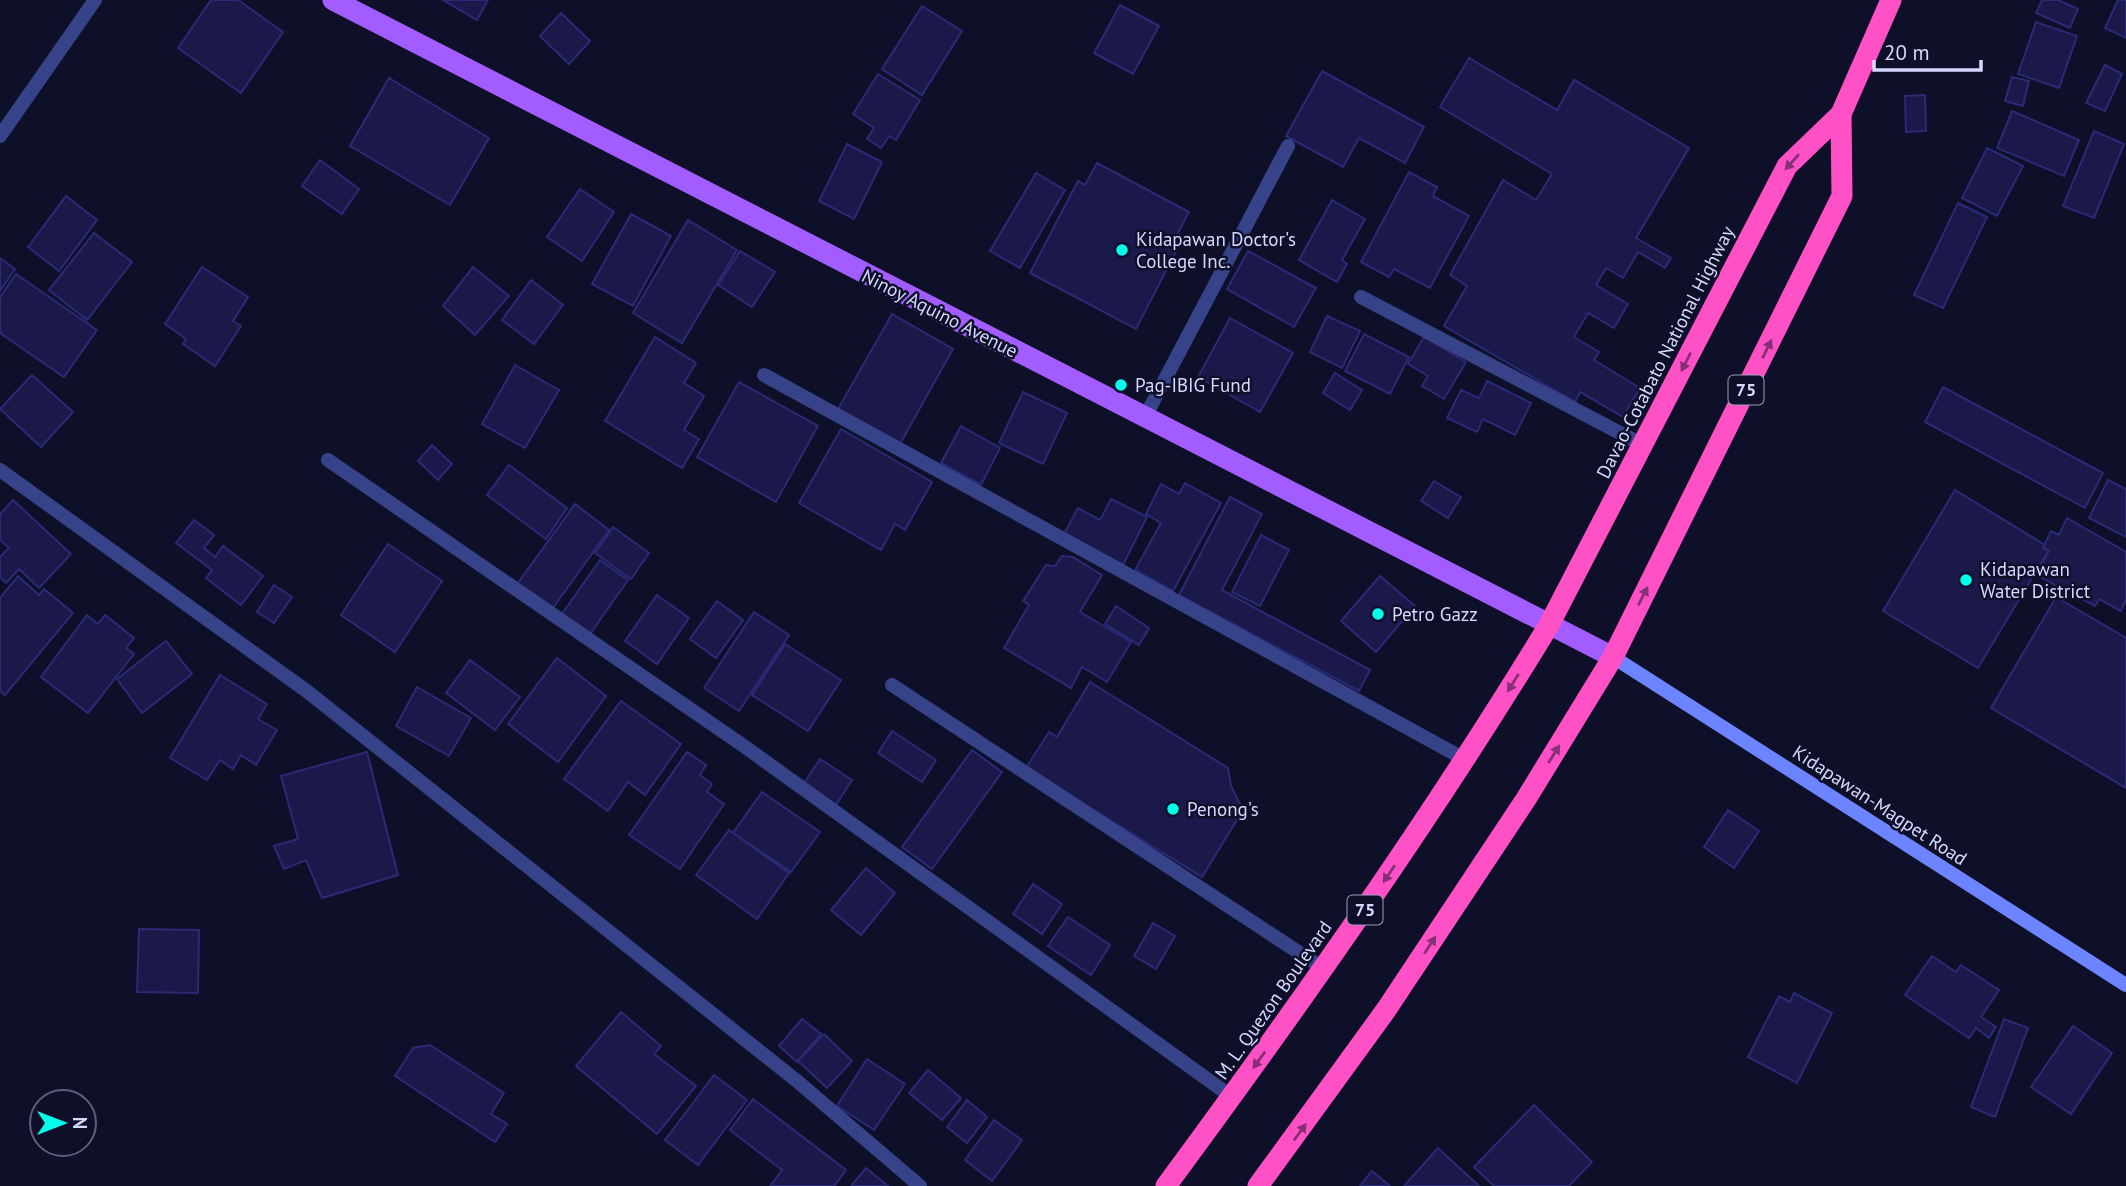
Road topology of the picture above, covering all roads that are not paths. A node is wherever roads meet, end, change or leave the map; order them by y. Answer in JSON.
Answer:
{"nodes":[{"id":1,"x":95,"y":0,"type":"edge"},
{"id":2,"x":1891,"y":0,"type":"edge"},
{"id":3,"x":346,"y":3,"type":"edge"},
{"id":4,"x":1841,"y":114,"type":"junction"},
{"id":5,"x":0,"y":136,"type":"edge"},
{"id":6,"x":1289,"y":146,"type":"dead end"},
{"id":7,"x":1361,"y":297,"type":"dead end"},
{"id":8,"x":764,"y":374,"type":"dead end"},
{"id":9,"x":1144,"y":419,"type":"junction"},
{"id":10,"x":1643,"y":445,"type":"junction"},
{"id":11,"x":328,"y":460,"type":"dead end"},
{"id":12,"x":0,"y":470,"type":"edge"},
{"id":13,"x":1549,"y":625,"type":"junction"},
{"id":14,"x":1613,"y":657,"type":"junction"},
{"id":15,"x":892,"y":685,"type":"dead end"},
{"id":16,"x":1466,"y":760,"type":"junction"},
{"id":17,"x":1324,"y":969,"type":"junction"},
{"id":18,"x":2126,"y":985,"type":"edge"},
{"id":19,"x":1232,"y":1097,"type":"junction"},
{"id":20,"x":920,"y":1186,"type":"edge"},
{"id":21,"x":1166,"y":1186,"type":"edge"},
{"id":22,"x":1258,"y":1186,"type":"edge"}],
"edges":[{"from":1,"to":5,"type":"street"},
{"from":2,"to":4,"type":"highway","name":"Davao-Cotabato National Highway","number":"75"},
{"from":3,"to":9,"type":"main road","name":"Ninoy Aquino Avenue"},
{"from":4,"to":10,"type":"highway","name":"Davao-Cotabato National Highway","number":"75","one_way":true},
{"from":14,"to":4,"type":"highway","name":"Davao-Cotabato National Highway","number":"75","one_way":true},
{"from":6,"to":9,"type":"street"},
{"from":7,"to":10,"type":"street"},
{"from":8,"to":16,"type":"street"},
{"from":9,"to":13,"type":"main road","name":"Ninoy Aquino Avenue"},
{"from":10,"to":13,"type":"highway","name":"Davao-Cotabato National Highway","number":"75"},
{"from":11,"to":19,"type":"street"},
{"from":12,"to":20,"type":"street"},
{"from":13,"to":14,"type":"main road","name":"Ninoy Aquino Avenue"},
{"from":13,"to":16,"type":"highway","name":"M. L. Quezon Boulevard","number":"75","one_way":true},
{"from":14,"to":18,"type":"main road","name":"Kidapawan-Magpet Road"},
{"from":22,"to":14,"type":"highway","number":"75","one_way":true},
{"from":15,"to":17,"type":"street"},
{"from":16,"to":17,"type":"highway","name":"M. L. Quezon Boulevard","number":"75","one_way":true},
{"from":17,"to":19,"type":"highway","name":"M. L. Quezon Boulevard","number":"75","one_way":true},
{"from":19,"to":21,"type":"highway","name":"M. L. Quezon Boulevard","number":"75"}]}
